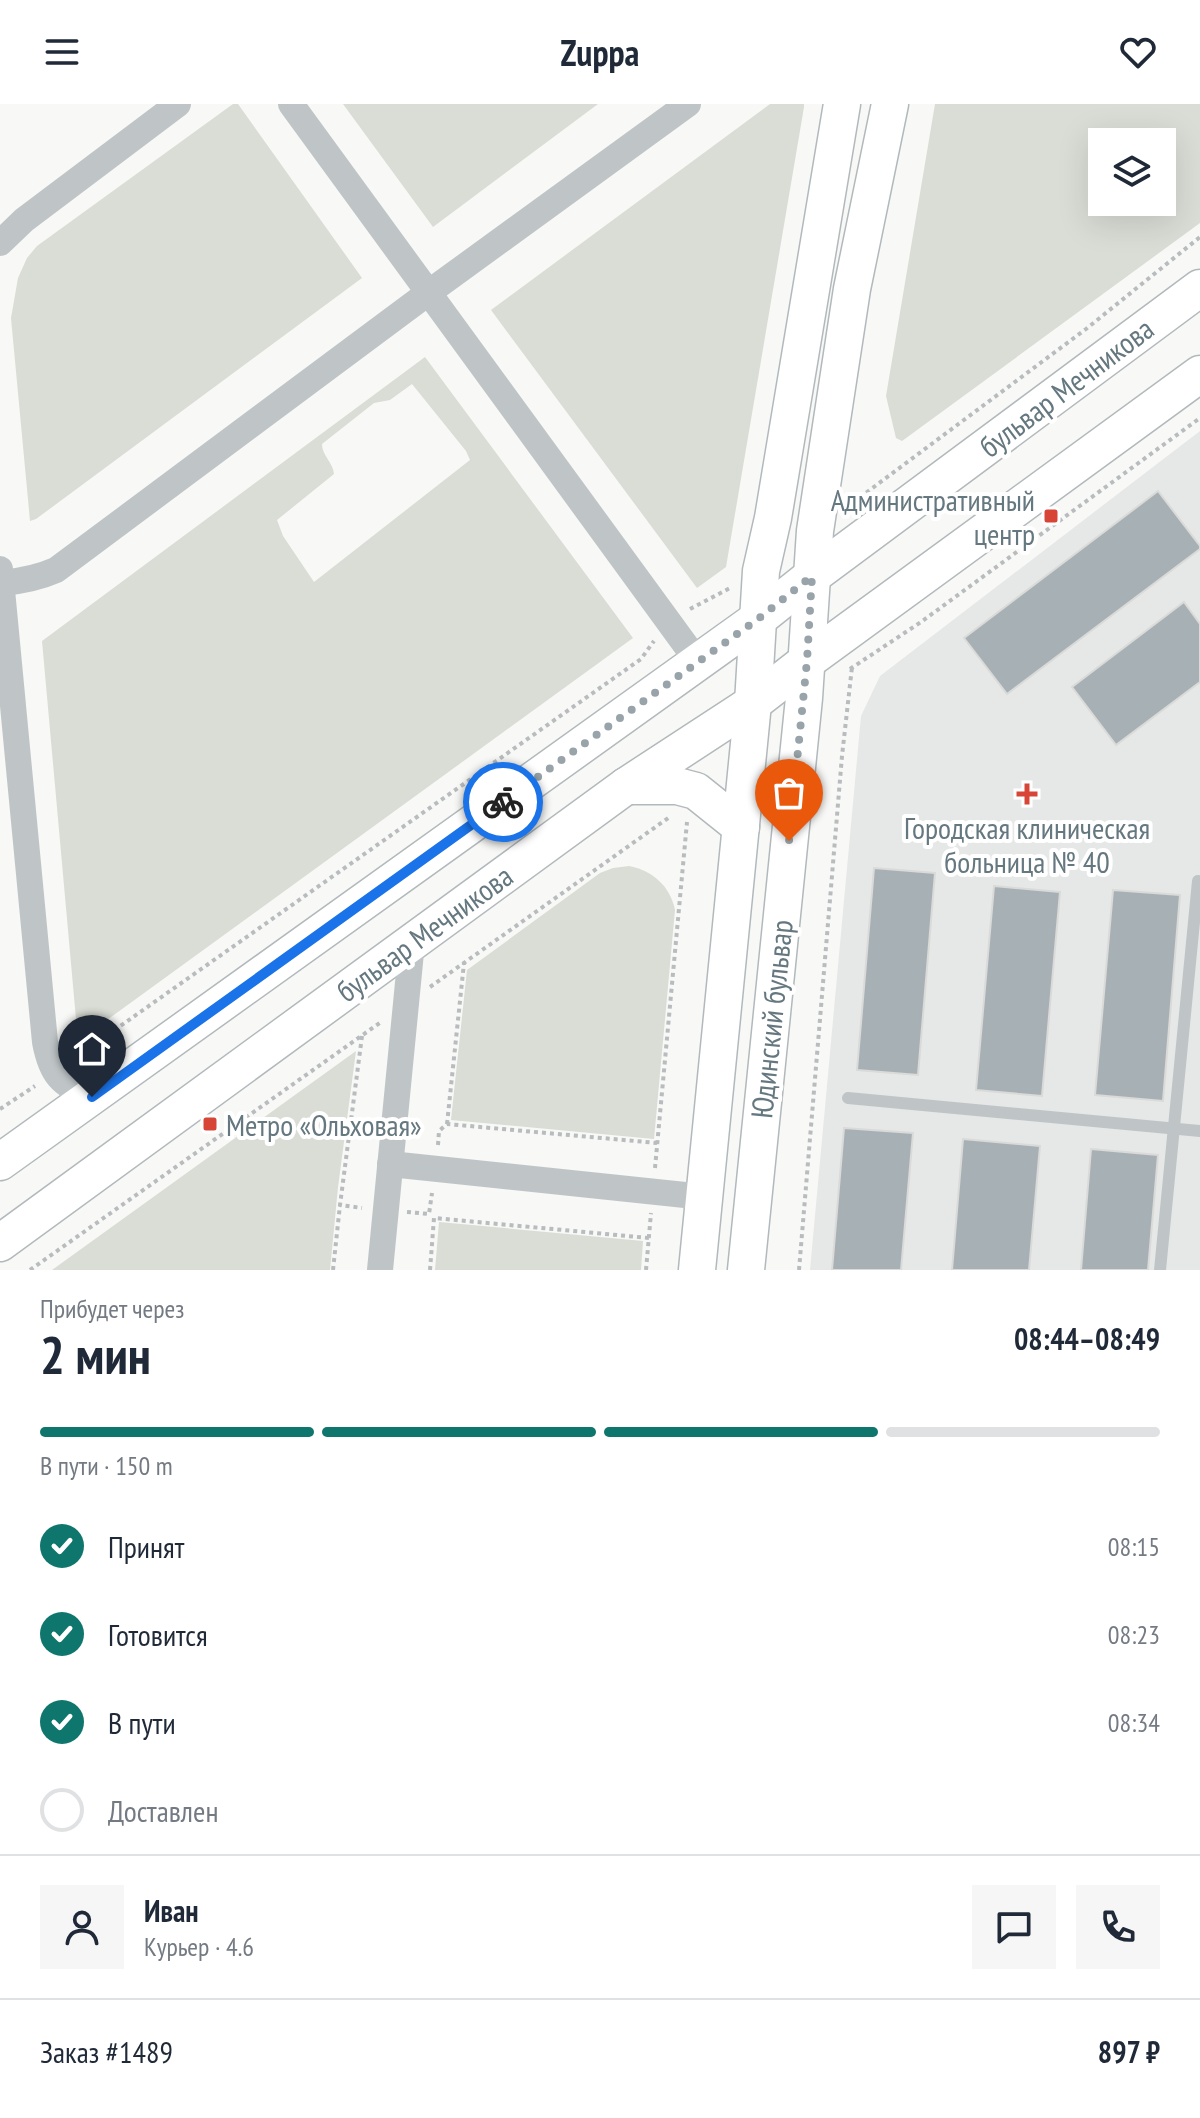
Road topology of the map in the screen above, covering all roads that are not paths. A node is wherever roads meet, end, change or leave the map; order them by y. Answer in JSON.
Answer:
{"nodes":[{"id":1,"x":178,"y":104,"type":"edge"},
{"id":2,"x":291,"y":104,"type":"edge"},
{"id":3,"x":688,"y":104,"type":"edge"},
{"id":4,"x":842,"y":104,"type":"edge"},
{"id":5,"x":890,"y":104,"type":"edge"},
{"id":6,"x":0,"y":243,"type":"edge"},
{"id":7,"x":1200,"y":288,"type":"edge"},
{"id":8,"x":428,"y":293,"type":"junction"},
{"id":9,"x":1200,"y":374,"type":"edge"},
{"id":10,"x":1,"y":574,"type":"edge"},
{"id":11,"x":812,"y":576,"type":"junction"},
{"id":12,"x":758,"y":619,"type":"junction"},
{"id":13,"x":807,"y":661,"type":"junction"},
{"id":14,"x":698,"y":662,"type":"junction"},
{"id":15,"x":753,"y":703,"type":"junction"},
{"id":16,"x":626,"y":786,"type":"junction"},
{"id":17,"x":741,"y":827,"type":"junction"},
{"id":18,"x":1198,"y":881,"type":"dead end"},
{"id":19,"x":412,"y":942,"type":"junction"},
{"id":20,"x":92,"y":1097,"type":"junction"},
{"id":21,"x":848,"y":1098,"type":"dead end"},
{"id":22,"x":1175,"y":1128,"type":"junction"},
{"id":23,"x":1200,"y":1131,"type":"edge"},
{"id":24,"x":0,"y":1162,"type":"edge"},
{"id":25,"x":390,"y":1164,"type":"junction"},
{"id":26,"x":704,"y":1197,"type":"junction"},
{"id":27,"x":0,"y":1243,"type":"edge"},
{"id":28,"x":380,"y":1270,"type":"edge"},
{"id":29,"x":697,"y":1270,"type":"edge"},
{"id":30,"x":746,"y":1270,"type":"edge"},
{"id":31,"x":1160,"y":1270,"type":"edge"}],
"edges":[{"from":1,"to":6,"type":"street"},
{"from":2,"to":8,"type":"street"},
{"from":3,"to":8,"type":"street"},
{"from":4,"to":12,"type":"street","name":"Юдинский бульвар"},
{"from":5,"to":11,"type":"street","name":"Юдинский бульвар"},
{"from":7,"to":11,"type":"street","name":"бульвар Мечникова"},
{"from":8,"to":10,"type":"street"},
{"from":8,"to":14,"type":"street"},
{"from":9,"to":13,"type":"street","name":"бульвар Мечникова"},
{"from":10,"to":20,"type":"street"},
{"from":11,"to":12,"type":"street","name":"бульвар Мечникова"},
{"from":11,"to":13,"type":"street","name":"Юдинский бульвар"},
{"from":12,"to":14,"type":"street","name":"бульвар Мечникова"},
{"from":12,"to":15,"type":"street","name":"Юдинский бульвар"},
{"from":13,"to":15,"type":"street","name":"бульвар Мечникова"},
{"from":13,"to":30,"type":"street","name":"Юдинский бульвар"},
{"from":14,"to":20,"type":"street","name":"бульвар Мечникова"},
{"from":15,"to":16,"type":"street","name":"бульвар Мечникова"},
{"from":15,"to":17,"type":"street","name":"Юдинский бульвар"},
{"from":16,"to":17,"type":"street"},
{"from":16,"to":19,"type":"street","name":"бульвар Мечникова"},
{"from":17,"to":26,"type":"street","name":"Юдинский бульвар"},
{"from":18,"to":22,"type":"lane"},
{"from":19,"to":25,"type":"street"},
{"from":19,"to":27,"type":"street","name":"бульвар Мечникова"},
{"from":20,"to":24,"type":"street","name":"бульвар Мечникова"},
{"from":21,"to":22,"type":"lane"},
{"from":22,"to":23,"type":"lane"},
{"from":22,"to":31,"type":"lane"},
{"from":25,"to":26,"type":"street"},
{"from":25,"to":28,"type":"street"},
{"from":26,"to":29,"type":"street","name":"Юдинский бульвар"}]}
